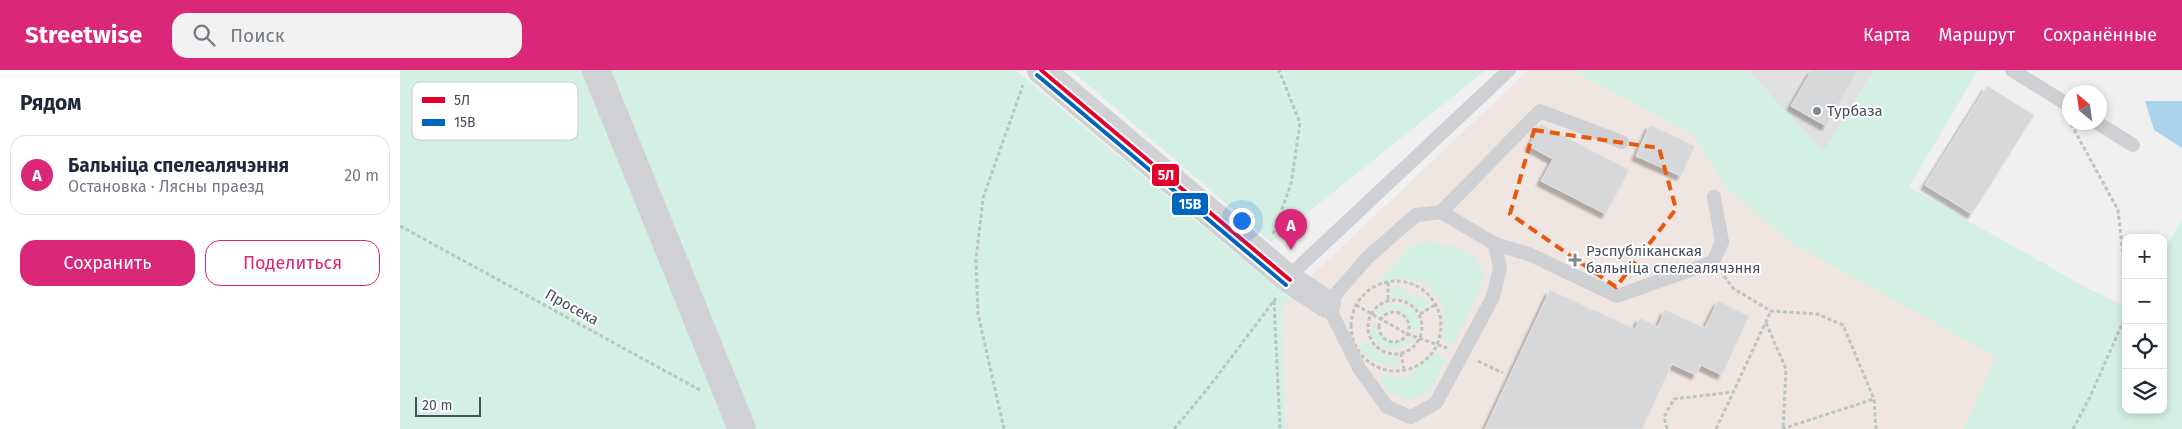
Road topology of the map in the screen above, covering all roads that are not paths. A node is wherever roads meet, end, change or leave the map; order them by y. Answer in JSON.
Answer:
{"nodes":[{"id":1,"x":596,"y":70,"type":"edge"},
{"id":2,"x":1509,"y":70,"type":"edge"},
{"id":3,"x":2012,"y":70,"type":"edge"},
{"id":4,"x":1033,"y":74,"type":"edge"},
{"id":5,"x":2062,"y":101,"type":"edge"},
{"id":6,"x":2107,"y":129,"type":"edge"},
{"id":7,"x":1622,"y":142,"type":"dead end"},
{"id":8,"x":2132,"y":144,"type":"dead end"},
{"id":9,"x":1714,"y":197,"type":"dead end"},
{"id":10,"x":1441,"y":212,"type":"junction"},
{"id":11,"x":1495,"y":244,"type":"junction"},
{"id":12,"x":1282,"y":290,"type":"junction"},
{"id":13,"x":1332,"y":299,"type":"junction"},
{"id":14,"x":738,"y":419,"type":"edge"},
{"id":15,"x":1411,"y":423,"type":"edge"}],
"edges":[{"from":1,"to":14,"type":"street"},
{"from":2,"to":12,"type":"lane"},
{"from":3,"to":5,"type":"lane"},
{"from":4,"to":12,"type":"street"},
{"from":6,"to":8,"type":"lane"},
{"from":7,"to":10,"type":"lane"},
{"from":9,"to":11,"type":"lane"},
{"from":10,"to":11,"type":"lane"},
{"from":10,"to":13,"type":"lane"},
{"from":11,"to":15,"type":"lane"},
{"from":12,"to":13,"type":"street"},
{"from":13,"to":15,"type":"lane"}]}
